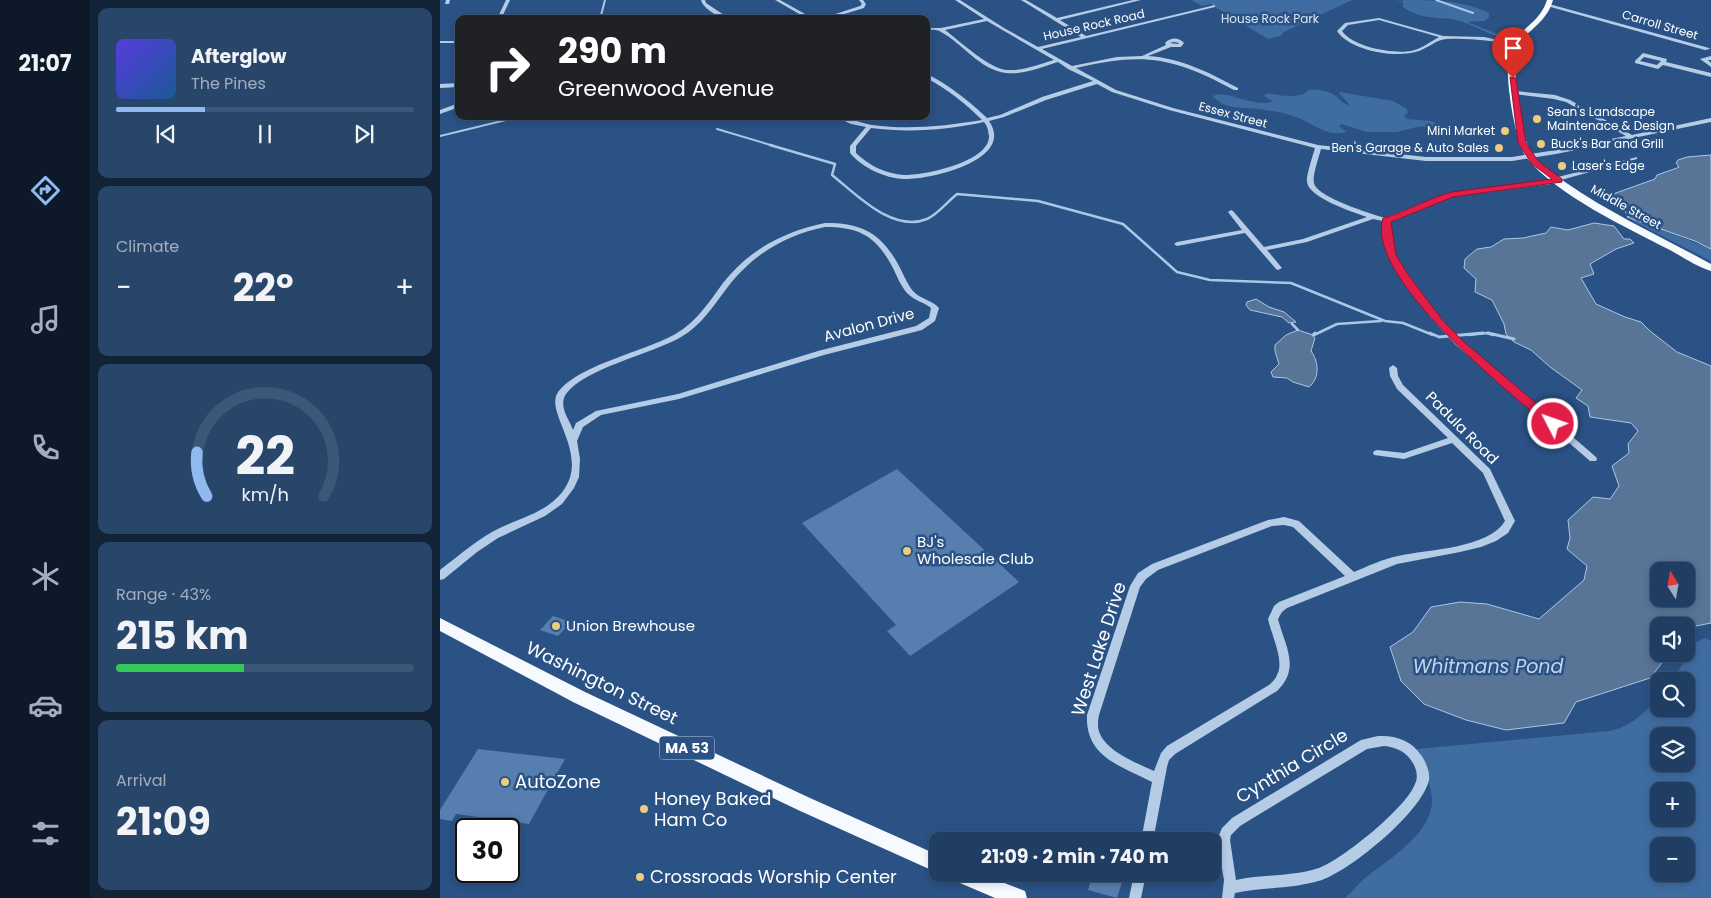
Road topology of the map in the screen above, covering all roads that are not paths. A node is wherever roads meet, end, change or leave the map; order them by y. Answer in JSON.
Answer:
{"nodes":[{"id":1,"x":508,"y":0,"type":"edge"},
{"id":2,"x":703,"y":0,"type":"edge"},
{"id":3,"x":777,"y":0,"type":"edge"},
{"id":4,"x":861,"y":0,"type":"edge"},
{"id":5,"x":958,"y":0,"type":"edge"},
{"id":6,"x":1038,"y":0,"type":"edge"},
{"id":7,"x":1139,"y":0,"type":"edge"},
{"id":8,"x":1025,"y":1,"type":"edge"},
{"id":9,"x":1550,"y":2,"type":"edge"},
{"id":10,"x":1213,"y":6,"type":"dead end"},
{"id":11,"x":501,"y":15,"type":"edge"},
{"id":12,"x":722,"y":15,"type":"edge"},
{"id":13,"x":805,"y":15,"type":"edge"},
{"id":14,"x":835,"y":15,"type":"edge"},
{"id":15,"x":987,"y":20,"type":"junction"},
{"id":16,"x":1055,"y":20,"type":"junction"},
{"id":17,"x":930,"y":29,"type":"edge"},
{"id":18,"x":941,"y":30,"type":"junction"},
{"id":19,"x":1443,"y":37,"type":"junction"},
{"id":20,"x":1086,"y":38,"type":"junction"},
{"id":21,"x":440,"y":42,"type":"edge"},
{"id":22,"x":455,"y":42,"type":"edge"},
{"id":23,"x":1170,"y":45,"type":"dead end"},
{"id":24,"x":1515,"y":45,"type":"junction"},
{"id":25,"x":1037,"y":49,"type":"junction"},
{"id":26,"x":1707,"y":49,"type":"dead end"},
{"id":27,"x":1144,"y":56,"type":"junction"},
{"id":28,"x":1711,"y":58,"type":"edge"},
{"id":29,"x":1057,"y":60,"type":"junction"},
{"id":30,"x":1662,"y":63,"type":"dead end"},
{"id":31,"x":1710,"y":64,"type":"edge"},
{"id":32,"x":1070,"y":68,"type":"junction"},
{"id":33,"x":1700,"y":73,"type":"junction"},
{"id":34,"x":1711,"y":75,"type":"edge"},
{"id":35,"x":930,"y":78,"type":"edge"},
{"id":36,"x":1096,"y":82,"type":"junction"},
{"id":37,"x":455,"y":85,"type":"edge"},
{"id":38,"x":440,"y":86,"type":"edge"},
{"id":39,"x":1236,"y":89,"type":"dead end"},
{"id":40,"x":1515,"y":93,"type":"junction"},
{"id":41,"x":455,"y":106,"type":"edge"},
{"id":42,"x":440,"y":112,"type":"edge"},
{"id":43,"x":845,"y":120,"type":"edge"},
{"id":44,"x":986,"y":120,"type":"junction"},
{"id":45,"x":1711,"y":120,"type":"edge"},
{"id":46,"x":869,"y":127,"type":"junction"},
{"id":47,"x":1632,"y":137,"type":"junction"},
{"id":48,"x":1318,"y":147,"type":"junction"},
{"id":49,"x":1530,"y":157,"type":"junction"},
{"id":50,"x":1635,"y":158,"type":"dead end"},
{"id":51,"x":1557,"y":180,"type":"junction"},
{"id":52,"x":1231,"y":212,"type":"dead end"},
{"id":53,"x":1372,"y":217,"type":"junction"},
{"id":54,"x":1386,"y":220,"type":"junction"},
{"id":55,"x":1247,"y":231,"type":"junction"},
{"id":56,"x":1177,"y":244,"type":"dead end"},
{"id":57,"x":1262,"y":249,"type":"junction"},
{"id":58,"x":1278,"y":268,"type":"dead end"},
{"id":59,"x":1711,"y":268,"type":"edge"},
{"id":60,"x":1393,"y":368,"type":"dead end"},
{"id":61,"x":1454,"y":439,"type":"junction"},
{"id":62,"x":572,"y":442,"type":"junction"},
{"id":63,"x":1377,"y":453,"type":"dead end"},
{"id":64,"x":1593,"y":459,"type":"dead end"},
{"id":65,"x":440,"y":576,"type":"edge"},
{"id":66,"x":1353,"y":577,"type":"junction"},
{"id":67,"x":440,"y":624,"type":"edge"},
{"id":68,"x":1159,"y":779,"type":"junction"},
{"id":69,"x":1149,"y":832,"type":"edge"},
{"id":70,"x":929,"y":860,"type":"edge"},
{"id":71,"x":979,"y":882,"type":"edge"},
{"id":72,"x":1138,"y":882,"type":"edge"},
{"id":73,"x":1230,"y":893,"type":"edge"},
{"id":74,"x":1018,"y":898,"type":"edge"},
{"id":75,"x":1135,"y":898,"type":"edge"}],
"edges":[{"from":1,"to":11,"type":"street"},
{"from":2,"to":12,"type":"street"},
{"from":3,"to":13,"type":"street"},
{"from":4,"to":14,"type":"street"},
{"from":5,"to":15,"type":"street","name":"Essex Street"},
{"from":6,"to":8,"type":"street"},
{"from":7,"to":16,"type":"street"},
{"from":8,"to":16,"type":"street"},
{"from":9,"to":24,"type":"main road"},
{"from":9,"to":26,"type":"street","name":"Carroll Street"},
{"from":10,"to":20,"type":"street","name":"House Rock Road"},
{"from":15,"to":18,"type":"street"},
{"from":15,"to":25,"type":"street","name":"Essex Street"},
{"from":16,"to":20,"type":"street"},
{"from":17,"to":18,"type":"street"},
{"from":18,"to":29,"type":"street"},
{"from":19,"to":19,"type":"street"},
{"from":19,"to":24,"type":"street"},
{"from":20,"to":25,"type":"street","name":"House Rock Road"},
{"from":21,"to":22,"type":"street"},
{"from":23,"to":27,"type":"street"},
{"from":24,"to":40,"type":"main road","name":"Middle Street"},
{"from":25,"to":29,"type":"street","name":"Essex Street"},
{"from":27,"to":32,"type":"street"},
{"from":27,"to":39,"type":"street"},
{"from":28,"to":31,"type":"street"},
{"from":29,"to":32,"type":"street","name":"Essex Street"},
{"from":30,"to":33,"type":"street"},
{"from":31,"to":33,"type":"street"},
{"from":32,"to":36,"type":"street","name":"Essex Street"},
{"from":33,"to":34,"type":"street"},
{"from":35,"to":44,"type":"street"},
{"from":36,"to":44,"type":"street"},
{"from":36,"to":48,"type":"street","name":"Essex Street"},
{"from":37,"to":38,"type":"street"},
{"from":40,"to":47,"type":"street"},
{"from":40,"to":49,"type":"main road","name":"Middle Street"},
{"from":41,"to":42,"type":"street"},
{"from":43,"to":46,"type":"street"},
{"from":44,"to":46,"type":"street"},
{"from":44,"to":46,"type":"street"},
{"from":45,"to":47,"type":"street","name":"Essex Street"},
{"from":47,"to":49,"type":"street","name":"Essex Street"},
{"from":48,"to":49,"type":"street","name":"Essex Street"},
{"from":48,"to":53,"type":"street"},
{"from":49,"to":51,"type":"main road","name":"Middle Street"},
{"from":50,"to":51,"type":"street"},
{"from":51,"to":54,"type":"street"},
{"from":51,"to":59,"type":"main road","name":"Middle Street"},
{"from":52,"to":55,"type":"street"},
{"from":53,"to":54,"type":"street"},
{"from":53,"to":57,"type":"street"},
{"from":54,"to":64,"type":"street"},
{"from":55,"to":56,"type":"street"},
{"from":55,"to":57,"type":"street"},
{"from":57,"to":58,"type":"street"},
{"from":60,"to":61,"type":"street","name":"Padula Road"},
{"from":61,"to":63,"type":"street"},
{"from":61,"to":66,"type":"street","name":"Padula Road"},
{"from":62,"to":62,"type":"street","name":"Avalon Drive"},
{"from":62,"to":65,"type":"street","name":"Avalon Drive"},
{"from":66,"to":68,"type":"street"},
{"from":66,"to":68,"type":"street","name":"West Lake Drive"},
{"from":67,"to":70,"type":"main road","name":"Washington Street","number":"MA 53"},
{"from":68,"to":69,"type":"street"},
{"from":71,"to":74,"type":"main road"},
{"from":72,"to":75,"type":"street"},
{"from":73,"to":73,"type":"street","name":"Cynthia Circle"}]}
